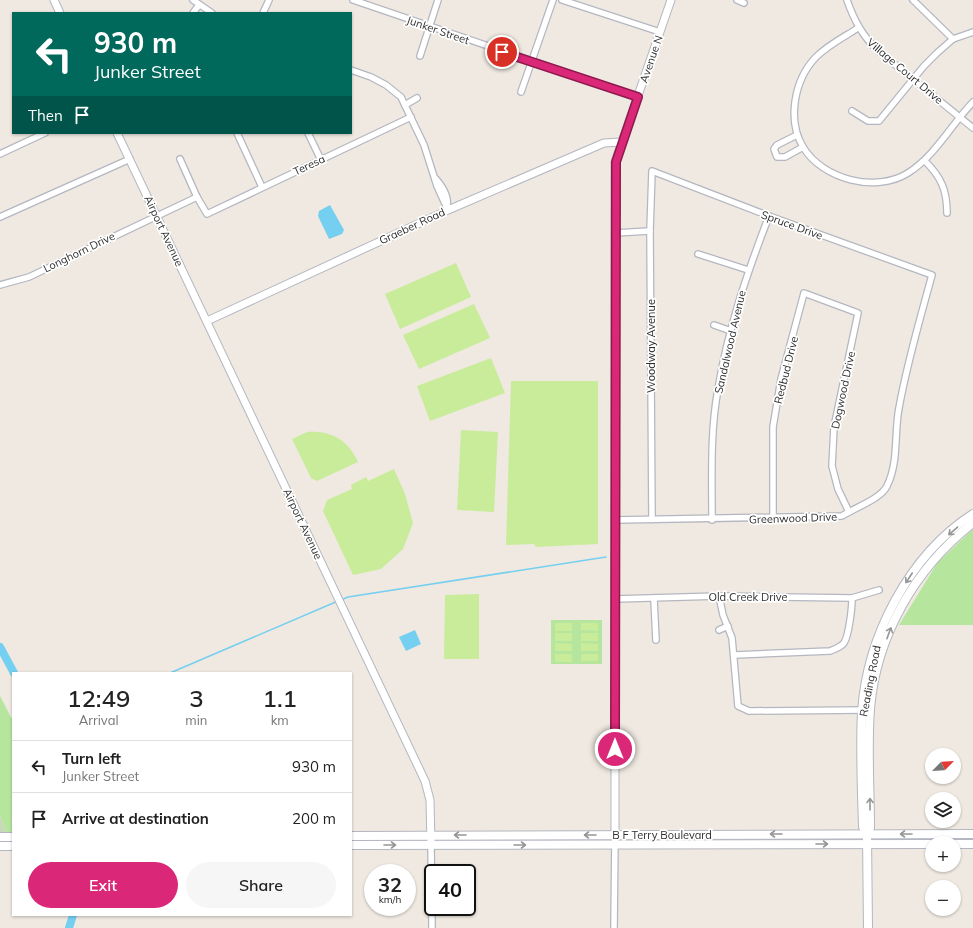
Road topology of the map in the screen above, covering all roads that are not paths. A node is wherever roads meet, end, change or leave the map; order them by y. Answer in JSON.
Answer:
{"nodes":[{"id":1,"x":54,"y":0,"type":"edge"},
{"id":2,"x":193,"y":0,"type":"edge"},
{"id":3,"x":269,"y":0,"type":"edge"},
{"id":4,"x":353,"y":0,"type":"edge"},
{"id":5,"x":438,"y":0,"type":"edge"},
{"id":6,"x":553,"y":0,"type":"edge"},
{"id":7,"x":562,"y":0,"type":"edge"},
{"id":8,"x":671,"y":0,"type":"edge"},
{"id":9,"x":737,"y":0,"type":"edge"},
{"id":10,"x":847,"y":0,"type":"edge"},
{"id":11,"x":913,"y":0,"type":"edge"},
{"id":12,"x":744,"y":3,"type":"dead end"},
{"id":13,"x":199,"y":5,"type":"junction"},
{"id":14,"x":60,"y":12,"type":"edge"},
{"id":15,"x":194,"y":12,"type":"edge"},
{"id":16,"x":210,"y":12,"type":"edge"},
{"id":17,"x":263,"y":12,"type":"edge"},
{"id":18,"x":430,"y":27,"type":"junction"},
{"id":19,"x":858,"y":28,"type":"junction"},
{"id":20,"x":660,"y":32,"type":"junction"},
{"id":21,"x":973,"y":32,"type":"edge"},
{"id":22,"x":953,"y":39,"type":"junction"},
{"id":23,"x":420,"y":56,"type":"dead end"},
{"id":24,"x":532,"y":62,"type":"junction"},
{"id":25,"x":352,"y":70,"type":"edge"},
{"id":26,"x":913,"y":79,"type":"junction"},
{"id":27,"x":521,"y":92,"type":"dead end"},
{"id":28,"x":638,"y":97,"type":"junction"},
{"id":29,"x":417,"y":98,"type":"dead end"},
{"id":30,"x":973,"y":102,"type":"edge"},
{"id":31,"x":405,"y":105,"type":"junction"},
{"id":32,"x":852,"y":111,"type":"dead end"},
{"id":33,"x":960,"y":116,"type":"junction"},
{"id":34,"x":411,"y":117,"type":"junction"},
{"id":35,"x":973,"y":128,"type":"edge"},
{"id":36,"x":43,"y":134,"type":"edge"},
{"id":37,"x":117,"y":134,"type":"edge"},
{"id":38,"x":237,"y":134,"type":"edge"},
{"id":39,"x":308,"y":134,"type":"edge"},
{"id":40,"x":797,"y":135,"type":"junction"},
{"id":41,"x":621,"y":142,"type":"junction"},
{"id":42,"x":803,"y":147,"type":"junction"},
{"id":43,"x":0,"y":154,"type":"edge"},
{"id":44,"x":130,"y":160,"type":"junction"},
{"id":45,"x":180,"y":160,"type":"dead end"},
{"id":46,"x":321,"y":160,"type":"junction"},
{"id":47,"x":925,"y":161,"type":"junction"},
{"id":48,"x":652,"y":171,"type":"joint"},
{"id":49,"x":262,"y":187,"type":"junction"},
{"id":50,"x":197,"y":197,"type":"junction"},
{"id":51,"x":447,"y":208,"type":"junction"},
{"id":52,"x":947,"y":213,"type":"dead end"},
{"id":53,"x":157,"y":215,"type":"junction"},
{"id":54,"x":769,"y":216,"type":"junction"},
{"id":55,"x":0,"y":217,"type":"edge"},
{"id":56,"x":650,"y":231,"type":"junction"},
{"id":57,"x":615,"y":233,"type":"junction"},
{"id":58,"x":698,"y":254,"type":"dead end"},
{"id":59,"x":748,"y":270,"type":"junction"},
{"id":60,"x":932,"y":275,"type":"joint"},
{"id":61,"x":0,"y":285,"type":"edge"},
{"id":62,"x":804,"y":293,"type":"joint"},
{"id":63,"x":207,"y":321,"type":"junction"},
{"id":64,"x":714,"y":325,"type":"dead end"},
{"id":65,"x":731,"y":331,"type":"junction"},
{"id":66,"x":849,"y":512,"type":"junction"},
{"id":67,"x":973,"y":514,"type":"edge"},
{"id":68,"x":773,"y":519,"type":"junction"},
{"id":69,"x":615,"y":520,"type":"junction"},
{"id":70,"x":652,"y":520,"type":"junction"},
{"id":71,"x":712,"y":520,"type":"junction"},
{"id":72,"x":973,"y":523,"type":"edge"},
{"id":73,"x":879,"y":590,"type":"dead end"},
{"id":74,"x":719,"y":596,"type":"junction"},
{"id":75,"x":852,"y":598,"type":"junction"},
{"id":76,"x":615,"y":600,"type":"junction"},
{"id":77,"x":654,"y":600,"type":"junction"},
{"id":78,"x":728,"y":626,"type":"junction"},
{"id":79,"x":719,"y":630,"type":"dead end"},
{"id":80,"x":656,"y":640,"type":"dead end"},
{"id":81,"x":735,"y":655,"type":"junction"},
{"id":82,"x":866,"y":710,"type":"junction"},
{"id":83,"x":867,"y":834,"type":"junction"},
{"id":84,"x":973,"y":834,"type":"edge"},
{"id":85,"x":431,"y":835,"type":"junction"},
{"id":86,"x":615,"y":835,"type":"junction"},
{"id":87,"x":352,"y":836,"type":"edge"},
{"id":88,"x":0,"y":837,"type":"edge"},
{"id":89,"x":12,"y":837,"type":"edge"},
{"id":90,"x":615,"y":844,"type":"junction"},
{"id":91,"x":867,"y":844,"type":"junction"},
{"id":92,"x":925,"y":844,"type":"edge"},
{"id":93,"x":961,"y":844,"type":"edge"},
{"id":94,"x":973,"y":844,"type":"edge"},
{"id":95,"x":352,"y":845,"type":"edge"},
{"id":96,"x":431,"y":845,"type":"junction"},
{"id":97,"x":0,"y":846,"type":"edge"},
{"id":98,"x":12,"y":846,"type":"edge"},
{"id":99,"x":432,"y":928,"type":"edge"},
{"id":100,"x":614,"y":928,"type":"edge"},
{"id":101,"x":868,"y":928,"type":"edge"}],
"edges":[{"from":1,"to":14,"type":"street"},
{"from":2,"to":13,"type":"street"},
{"from":3,"to":17,"type":"street"},
{"from":4,"to":18,"type":"street","name":"Junker Street"},
{"from":5,"to":18,"type":"street"},
{"from":6,"to":24,"type":"street"},
{"from":7,"to":20,"type":"street"},
{"from":8,"to":20,"type":"street","name":"Avenue N"},
{"from":9,"to":12,"type":"street"},
{"from":10,"to":19,"type":"street","name":"Village Court Drive"},
{"from":11,"to":22,"type":"street"},
{"from":13,"to":15,"type":"street"},
{"from":13,"to":16,"type":"street"},
{"from":18,"to":23,"type":"street"},
{"from":18,"to":24,"type":"street","name":"Junker Street"},
{"from":19,"to":26,"type":"street","name":"Village Court Drive"},
{"from":19,"to":40,"type":"street"},
{"from":20,"to":28,"type":"street","name":"Avenue N"},
{"from":21,"to":22,"type":"street"},
{"from":22,"to":26,"type":"street"},
{"from":24,"to":27,"type":"street"},
{"from":24,"to":28,"type":"street","name":"Junker Street"},
{"from":25,"to":31,"type":"street"},
{"from":26,"to":32,"type":"street"},
{"from":26,"to":33,"type":"street","name":"Village Court Drive"},
{"from":28,"to":41,"type":"street","name":"Avenue N"},
{"from":29,"to":31,"type":"street"},
{"from":30,"to":33,"type":"street"},
{"from":31,"to":34,"type":"street"},
{"from":33,"to":35,"type":"street","name":"Village Court Drive"},
{"from":33,"to":47,"type":"street"},
{"from":34,"to":46,"type":"street","name":"Teresa"},
{"from":34,"to":51,"type":"street"},
{"from":36,"to":43,"type":"street"},
{"from":37,"to":44,"type":"street","name":"Airport Avenue"},
{"from":38,"to":49,"type":"street"},
{"from":39,"to":46,"type":"street"},
{"from":40,"to":42,"type":"street"},
{"from":40,"to":42,"type":"street"},
{"from":41,"to":51,"type":"street","name":"Graeber Road"},
{"from":41,"to":57,"type":"street","name":"Avenue N"},
{"from":42,"to":47,"type":"street"},
{"from":44,"to":53,"type":"street","name":"Airport Avenue"},
{"from":44,"to":55,"type":"street"},
{"from":45,"to":50,"type":"street"},
{"from":46,"to":49,"type":"street","name":"Teresa"},
{"from":47,"to":52,"type":"street"},
{"from":48,"to":54,"type":"street","name":"Spruce Drive"},
{"from":48,"to":56,"type":"street","name":"Woodway Avenue"},
{"from":49,"to":50,"type":"street","name":"Teresa"},
{"from":50,"to":53,"type":"street","name":"Longhorn Drive"},
{"from":51,"to":63,"type":"street","name":"Graeber Road"},
{"from":53,"to":61,"type":"street","name":"Longhorn Drive"},
{"from":53,"to":63,"type":"street","name":"Airport Avenue"},
{"from":54,"to":59,"type":"street","name":"Sandalwood Avenue"},
{"from":54,"to":60,"type":"street","name":"Spruce Drive"},
{"from":56,"to":57,"type":"street"},
{"from":56,"to":70,"type":"street","name":"Woodway Avenue"},
{"from":57,"to":69,"type":"street","name":"Avenue N"},
{"from":58,"to":59,"type":"street"},
{"from":59,"to":65,"type":"street","name":"Sandalwood Avenue"},
{"from":60,"to":66,"type":"street","name":"Greenwood Drive"},
{"from":62,"to":66,"type":"street","name":"Dogwood Drive"},
{"from":62,"to":68,"type":"street","name":"Redbud Drive"},
{"from":63,"to":85,"type":"street","name":"Airport Avenue"},
{"from":64,"to":65,"type":"street"},
{"from":65,"to":71,"type":"street","name":"Sandalwood Avenue"},
{"from":66,"to":68,"type":"street","name":"Greenwood Drive"},
{"from":67,"to":82,"type":"main road","name":"Reading Road","one_way":true},
{"from":68,"to":71,"type":"street","name":"Greenwood Drive"},
{"from":69,"to":70,"type":"street","name":"Greenwood Drive"},
{"from":69,"to":76,"type":"street","name":"Avenue N"},
{"from":70,"to":71,"type":"street","name":"Greenwood Drive"},
{"from":82,"to":72,"type":"main road","name":"Reading Road","one_way":true},
{"from":73,"to":75,"type":"street","name":"Old Creek Drive"},
{"from":74,"to":75,"type":"street","name":"Old Creek Drive"},
{"from":74,"to":77,"type":"street","name":"Old Creek Drive"},
{"from":74,"to":78,"type":"street"},
{"from":75,"to":81,"type":"street"},
{"from":76,"to":77,"type":"street","name":"Old Creek Drive"},
{"from":76,"to":86,"type":"street","name":"Avenue N"},
{"from":77,"to":80,"type":"street"},
{"from":78,"to":79,"type":"street"},
{"from":78,"to":81,"type":"street"},
{"from":81,"to":82,"type":"street"},
{"from":82,"to":83,"type":"main road","name":"Reading Road"},
{"from":84,"to":83,"type":"main road","name":"B F Terry Boulevard","one_way":true},
{"from":83,"to":86,"type":"main road","name":"B F Terry Boulevard","one_way":true},
{"from":83,"to":91,"type":"main road","name":"Reading Road"},
{"from":86,"to":85,"type":"main road","name":"B F Terry Boulevard","one_way":true},
{"from":85,"to":87,"type":"main road","name":"B F Terry Boulevard"},
{"from":85,"to":96,"type":"street","name":"Airport Avenue"},
{"from":86,"to":90,"type":"street"},
{"from":88,"to":89,"type":"main road"},
{"from":90,"to":91,"type":"main road","name":"B F Terry Boulevard","one_way":true},
{"from":96,"to":90,"type":"main road","name":"B F Terry Boulevard","one_way":true},
{"from":90,"to":100,"type":"street"},
{"from":91,"to":92,"type":"main road","name":"B F Terry Boulevard"},
{"from":91,"to":101,"type":"main road","name":"Reading Road"},
{"from":93,"to":94,"type":"main road"},
{"from":95,"to":96,"type":"main road","name":"B F Terry Boulevard","one_way":true},
{"from":96,"to":99,"type":"street","name":"Airport Avenue"},
{"from":97,"to":98,"type":"main road"}]}
